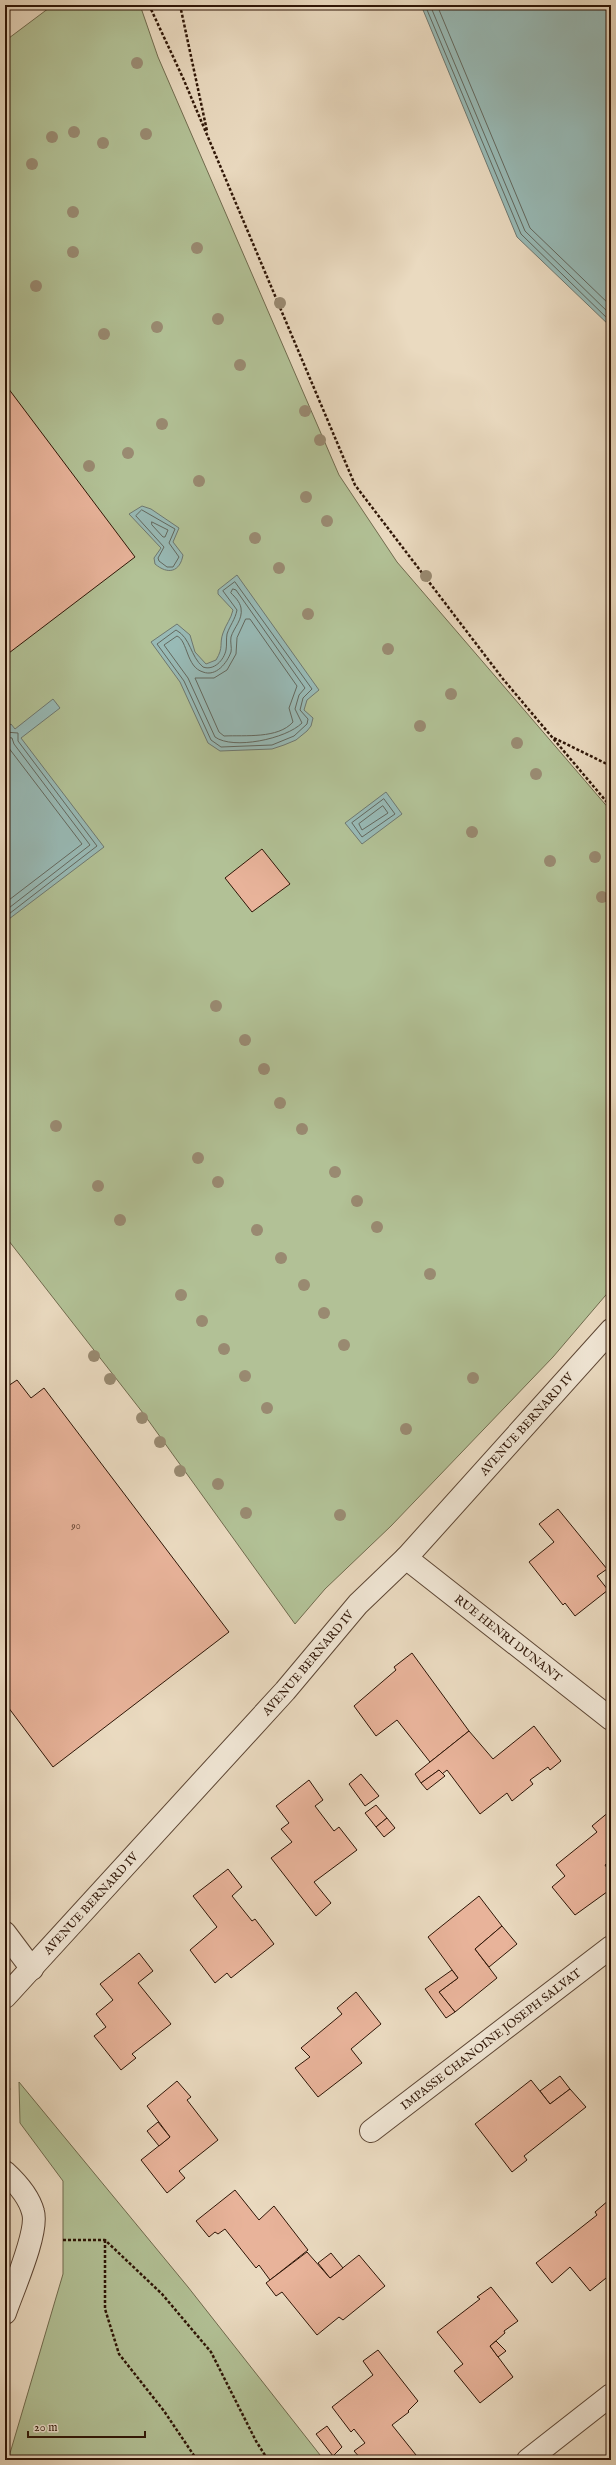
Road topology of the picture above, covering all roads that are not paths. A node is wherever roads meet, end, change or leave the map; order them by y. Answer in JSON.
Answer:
{"nodes":[{"id":1,"x":611,"y":1330,"type":"edge"},
{"id":2,"x":406,"y":1558,"type":"junction"},
{"id":3,"x":611,"y":1719,"type":"edge"},
{"id":4,"x":5,"y":1933,"type":"edge"},
{"id":5,"x":611,"y":1947,"type":"edge"},
{"id":6,"x":32,"y":1969,"type":"junction"},
{"id":7,"x":5,"y":1997,"type":"edge"},
{"id":8,"x":371,"y":2131,"type":"dead end"},
{"id":9,"x":5,"y":2172,"type":"edge"},
{"id":10,"x":5,"y":2313,"type":"edge"},
{"id":11,"x":611,"y":2395,"type":"edge"},
{"id":12,"x":528,"y":2460,"type":"edge"}],
"edges":[{"from":1,"to":2,"type":"street","name":"AVENUE BERNARD IV"},
{"from":2,"to":3,"type":"street","name":"RUE HENRI DUNANT"},
{"from":2,"to":6,"type":"street","name":"AVENUE BERNARD IV"},
{"from":4,"to":6,"type":"street"},
{"from":5,"to":8,"type":"street","name":"IMPASSE CHANOINE JOSEPH SALVAT"},
{"from":6,"to":7,"type":"street","name":"AVENUE BERNARD IV"},
{"from":9,"to":10,"type":"street"},
{"from":11,"to":12,"type":"street"}]}
